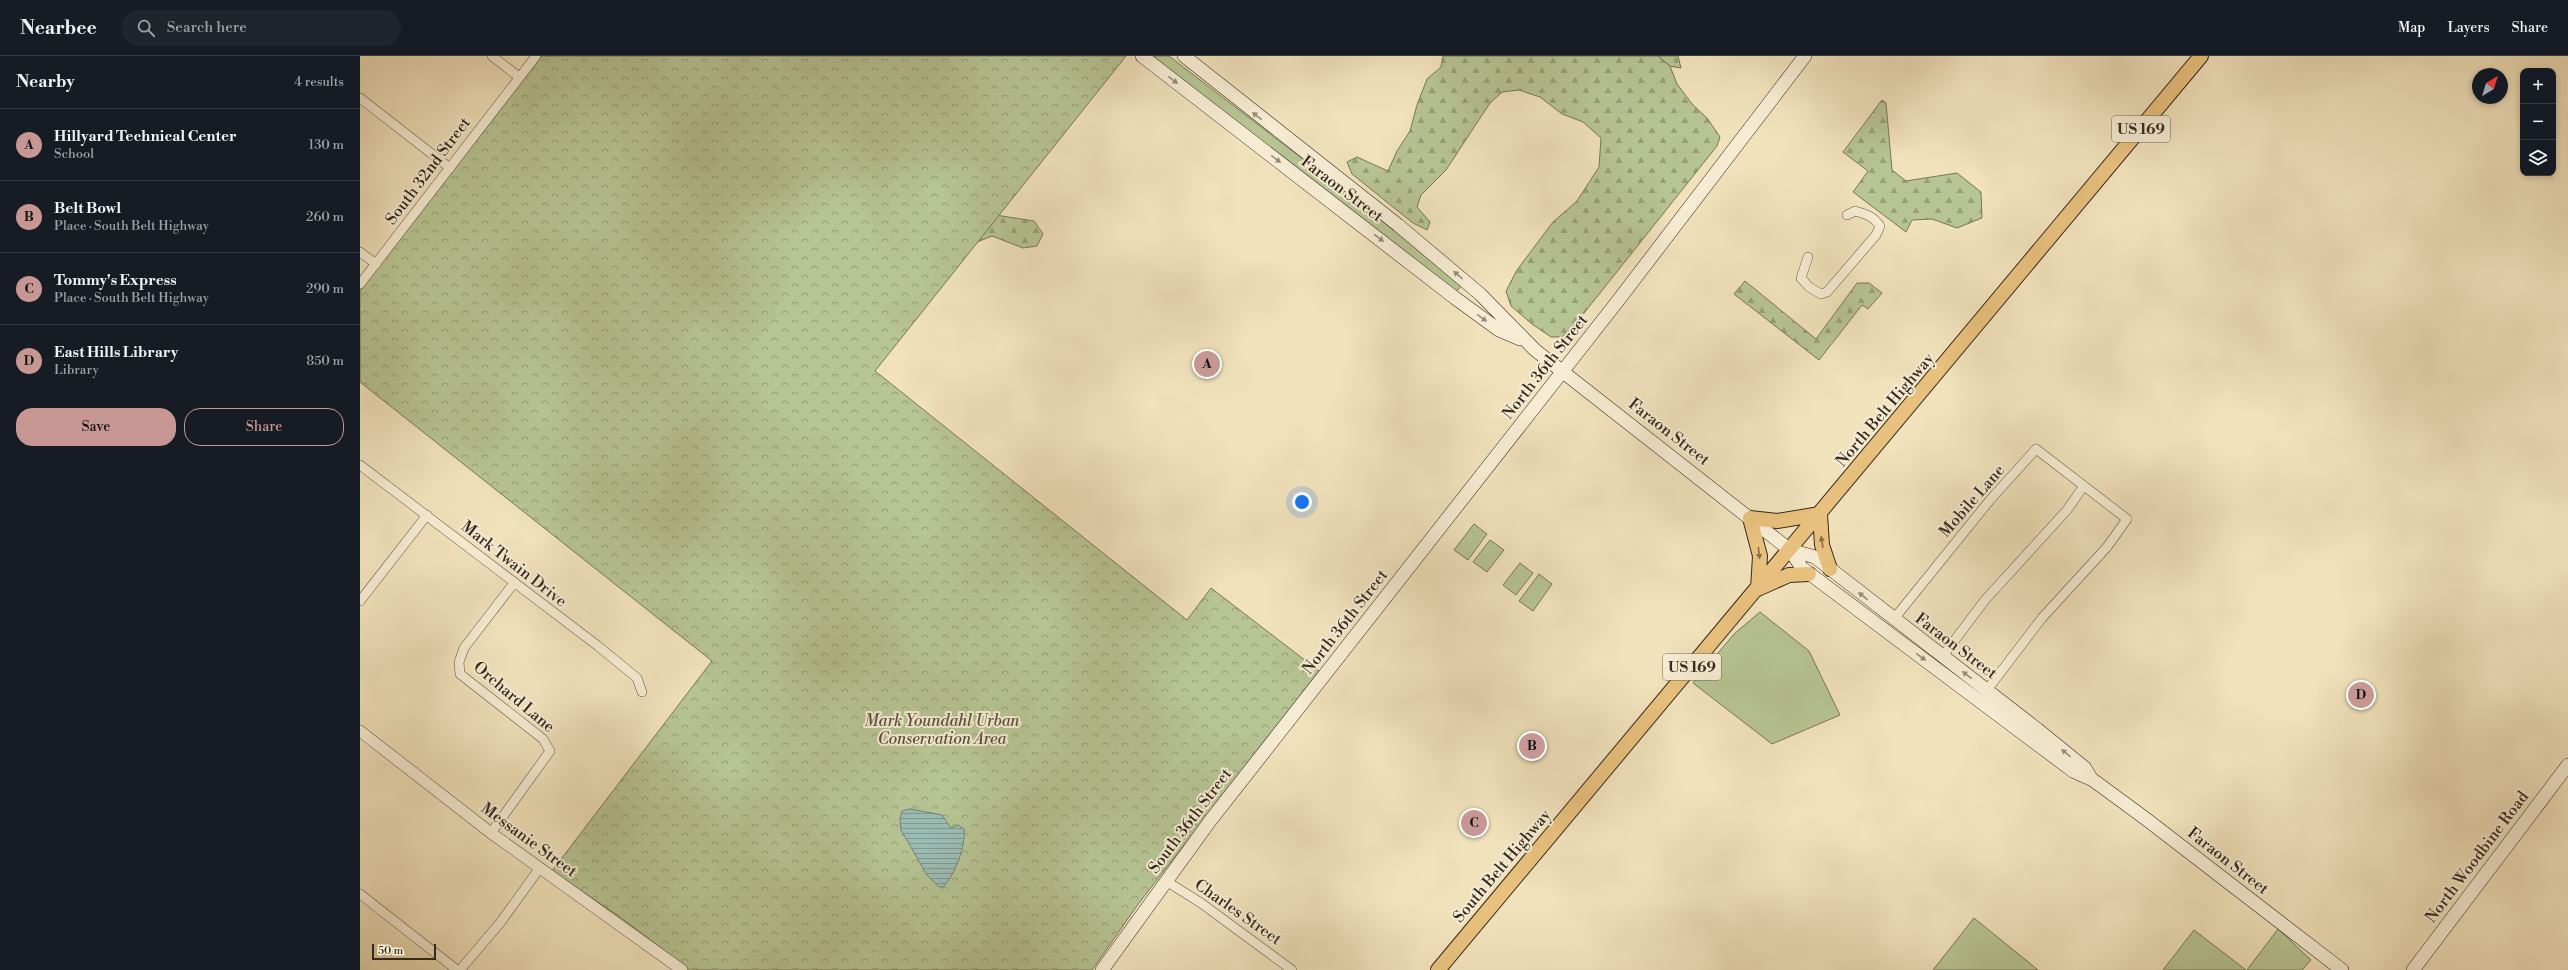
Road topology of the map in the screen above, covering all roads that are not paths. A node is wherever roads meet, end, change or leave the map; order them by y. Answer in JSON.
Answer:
{"nodes":[{"id":1,"x":492,"y":56,"type":"edge"},
{"id":2,"x":536,"y":56,"type":"edge"},
{"id":3,"x":1142,"y":56,"type":"edge"},
{"id":4,"x":1184,"y":56,"type":"edge"},
{"id":5,"x":1805,"y":56,"type":"edge"},
{"id":6,"x":2201,"y":56,"type":"edge"},
{"id":7,"x":519,"y":77,"type":"junction"},
{"id":8,"x":360,"y":98,"type":"edge"},
{"id":9,"x":450,"y":168,"type":"junction"},
{"id":10,"x":1847,"y":214,"type":"dead end"},
{"id":11,"x":360,"y":252,"type":"edge"},
{"id":12,"x":1808,"y":257,"type":"dead end"},
{"id":13,"x":376,"y":264,"type":"junction"},
{"id":14,"x":360,"y":284,"type":"edge"},
{"id":15,"x":1525,"y":342,"type":"junction"},
{"id":16,"x":1563,"y":371,"type":"junction"},
{"id":17,"x":360,"y":465,"type":"edge"},
{"id":18,"x":2083,"y":487,"type":"junction"},
{"id":19,"x":1820,"y":514,"type":"junction"},
{"id":20,"x":427,"y":515,"type":"junction"},
{"id":21,"x":1750,"y":518,"type":"junction"},
{"id":22,"x":1790,"y":550,"type":"junction"},
{"id":23,"x":1830,"y":570,"type":"junction"},
{"id":24,"x":1809,"y":574,"type":"junction"},
{"id":25,"x":514,"y":583,"type":"junction"},
{"id":26,"x":1758,"y":589,"type":"junction"},
{"id":27,"x":360,"y":601,"type":"edge"},
{"id":28,"x":1893,"y":620,"type":"junction"},
{"id":29,"x":1942,"y":657,"type":"junction"},
{"id":30,"x":1987,"y":690,"type":"junction"},
{"id":31,"x":642,"y":692,"type":"dead end"},
{"id":32,"x":1308,"y":696,"type":"joint"},
{"id":33,"x":360,"y":731,"type":"edge"},
{"id":34,"x":2568,"y":765,"type":"edge"},
{"id":35,"x":2093,"y":780,"type":"junction"},
{"id":36,"x":1593,"y":784,"type":"joint"},
{"id":37,"x":491,"y":833,"type":"junction"},
{"id":38,"x":539,"y":868,"type":"junction"},
{"id":39,"x":1166,"y":881,"type":"junction"},
{"id":40,"x":360,"y":894,"type":"edge"},
{"id":41,"x":457,"y":970,"type":"edge"},
{"id":42,"x":460,"y":970,"type":"edge"},
{"id":43,"x":682,"y":970,"type":"edge"},
{"id":44,"x":1102,"y":970,"type":"edge"},
{"id":45,"x":1292,"y":970,"type":"edge"},
{"id":46,"x":1438,"y":970,"type":"edge"},
{"id":47,"x":2342,"y":970,"type":"edge"},
{"id":48,"x":2413,"y":970,"type":"edge"}],
"edges":[{"from":1,"to":7,"type":"street"},
{"from":2,"to":7,"type":"street","name":"South 32nd Street"},
{"from":3,"to":15,"type":"main road","name":"Faraon Street","one_way":true},
{"from":15,"to":4,"type":"main road","name":"Faraon Street","one_way":true},
{"from":5,"to":16,"type":"main road","name":"North 36th Street"},
{"from":6,"to":19,"type":"main road","name":"North Belt Highway","number":"US 169"},
{"from":7,"to":9,"type":"street","name":"South 32nd Street"},
{"from":8,"to":9,"type":"street"},
{"from":9,"to":13,"type":"street","name":"South 32nd Street"},
{"from":10,"to":12,"type":"street"},
{"from":11,"to":13,"type":"street"},
{"from":13,"to":14,"type":"street","name":"South 32nd Street"},
{"from":15,"to":16,"type":"main road","name":"Faraon Street"},
{"from":16,"to":21,"type":"main road","name":"Faraon Street"},
{"from":16,"to":32,"type":"main road","name":"North 36th Street"},
{"from":17,"to":20,"type":"street","name":"Mark Twain Drive"},
{"from":18,"to":28,"type":"street","name":"Mobile Lane"},
{"from":18,"to":29,"type":"street"},
{"from":18,"to":30,"type":"street","name":"Mobile Lane"},
{"from":19,"to":21,"type":"main road"},
{"from":19,"to":22,"type":"main road","name":"North Belt Highway","number":"US 169"},
{"from":23,"to":19,"type":"main road","one_way":true},
{"from":20,"to":25,"type":"street","name":"Mark Twain Drive"},
{"from":20,"to":27,"type":"street"},
{"from":21,"to":22,"type":"main road","name":"Faraon Street"},
{"from":21,"to":26,"type":"main road","one_way":true},
{"from":22,"to":23,"type":"main road","name":"Faraon Street"},
{"from":22,"to":24,"type":"main road","name":"Faraon Street"},
{"from":22,"to":26,"type":"main road","name":"North Belt Highway","number":"US 169"},
{"from":28,"to":23,"type":"main road","name":"Faraon Street","one_way":true},
{"from":24,"to":26,"type":"main road"},
{"from":24,"to":35,"type":"main road","name":"Faraon Street","one_way":true},
{"from":25,"to":31,"type":"street","name":"Mark Twain Drive"},
{"from":25,"to":37,"type":"street","name":"Orchard Lane"},
{"from":26,"to":36,"type":"main road","name":"North Belt Highway","number":"US 169"},
{"from":28,"to":29,"type":"main road","name":"Faraon Street"},
{"from":30,"to":29,"type":"main road","name":"Faraon Street","one_way":true},
{"from":35,"to":30,"type":"main road","name":"Faraon Street","one_way":true},
{"from":32,"to":39,"type":"main road","name":"South 36th Street"},
{"from":33,"to":37,"type":"street","name":"Messanie Street"},
{"from":34,"to":48,"type":"main road","name":"North Woodbine Road"},
{"from":35,"to":47,"type":"main road","name":"Faraon Street"},
{"from":36,"to":46,"type":"main road","name":"South Belt Highway","number":"US 169"},
{"from":37,"to":38,"type":"street","name":"Messanie Street"},
{"from":38,"to":42,"type":"street"},
{"from":38,"to":43,"type":"street","name":"Messanie Street"},
{"from":39,"to":44,"type":"main road","name":"South 36th Street"},
{"from":39,"to":45,"type":"street","name":"Charles Street"},
{"from":40,"to":41,"type":"street"}]}
